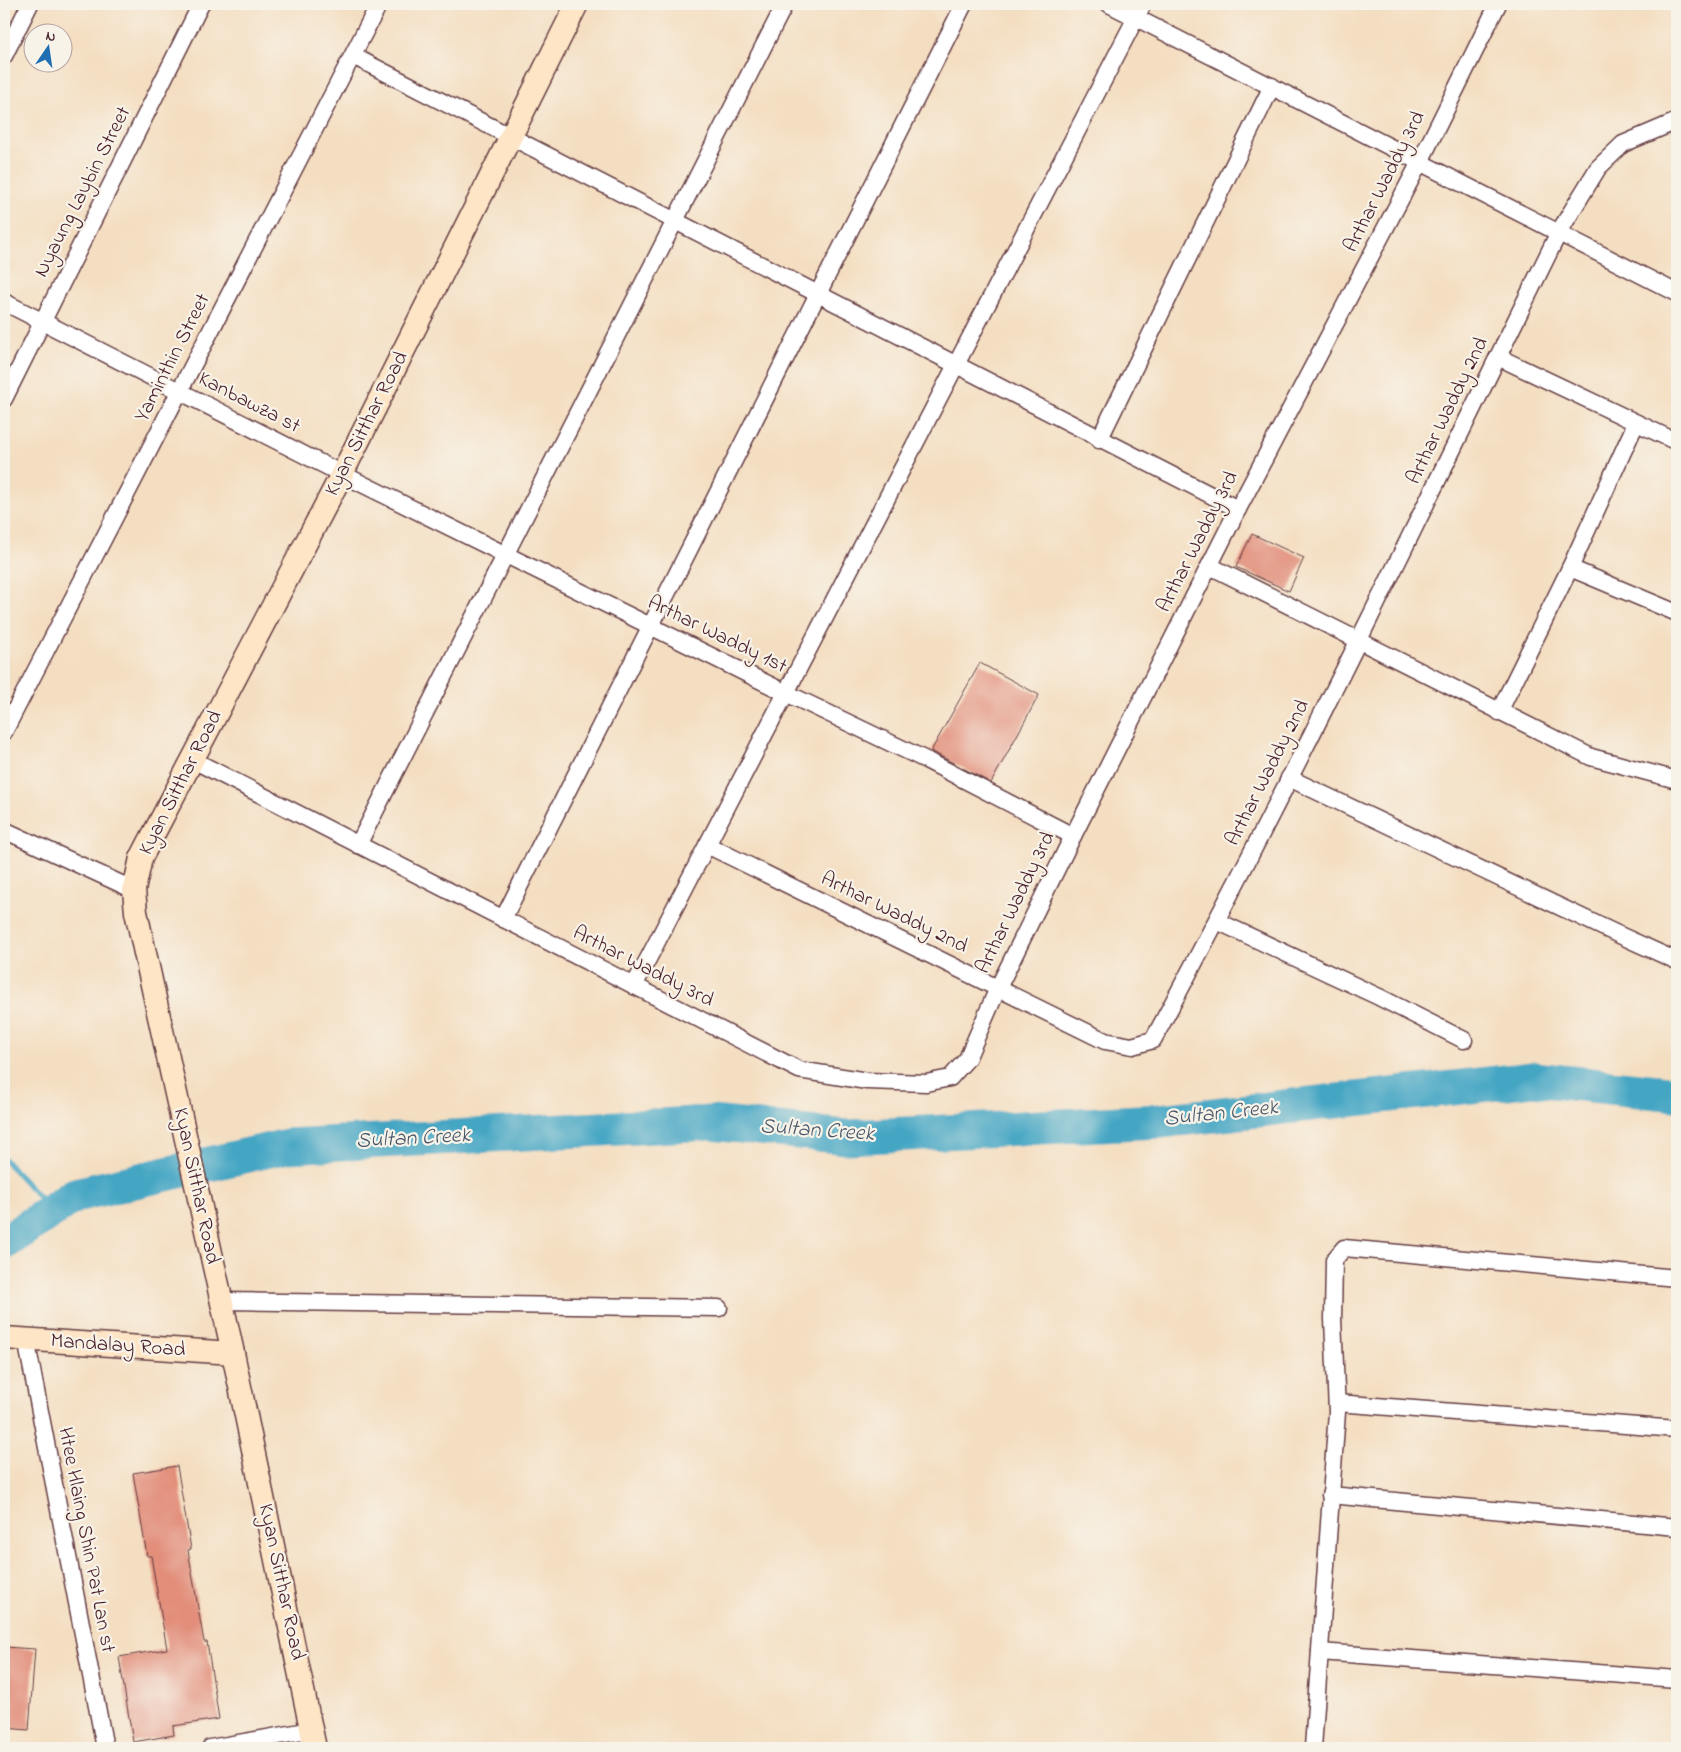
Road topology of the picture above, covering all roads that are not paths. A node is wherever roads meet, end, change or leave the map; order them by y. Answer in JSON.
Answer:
{"nodes":[{"id":1,"x":30,"y":4,"type":"edge"},
{"id":2,"x":201,"y":4,"type":"edge"},
{"id":3,"x":379,"y":4,"type":"edge"},
{"id":4,"x":577,"y":4,"type":"edge"},
{"id":5,"x":785,"y":4,"type":"edge"},
{"id":6,"x":964,"y":4,"type":"edge"},
{"id":7,"x":1109,"y":4,"type":"edge"},
{"id":8,"x":1498,"y":4,"type":"edge"},
{"id":9,"x":1139,"y":10,"type":"edge"},
{"id":10,"x":4,"y":56,"type":"edge"},
{"id":11,"x":352,"y":56,"type":"junction"},
{"id":12,"x":1272,"y":86,"type":"junction"},
{"id":13,"x":1677,"y":121,"type":"edge"},
{"id":14,"x":510,"y":137,"type":"junction"},
{"id":15,"x":1420,"y":162,"type":"junction"},
{"id":16,"x":675,"y":221,"type":"junction"},
{"id":17,"x":1559,"y":232,"type":"junction"},
{"id":18,"x":1677,"y":293,"type":"edge"},
{"id":19,"x":818,"y":295,"type":"junction"},
{"id":20,"x":4,"y":302,"type":"edge"},
{"id":21,"x":42,"y":322,"type":"junction"},
{"id":22,"x":1498,"y":358,"type":"junction"},
{"id":23,"x":956,"y":366,"type":"junction"},
{"id":24,"x":179,"y":391,"type":"junction"},
{"id":25,"x":4,"y":399,"type":"edge"},
{"id":26,"x":1636,"y":423,"type":"junction"},
{"id":27,"x":1099,"y":440,"type":"junction"},
{"id":28,"x":1677,"y":442,"type":"edge"},
{"id":29,"x":342,"y":474,"type":"junction"},
{"id":30,"x":1238,"y":509,"type":"junction"},
{"id":31,"x":506,"y":554,"type":"junction"},
{"id":32,"x":1210,"y":566,"type":"junction"},
{"id":33,"x":1570,"y":568,"type":"junction"},
{"id":34,"x":1677,"y":613,"type":"edge"},
{"id":35,"x":651,"y":626,"type":"junction"},
{"id":36,"x":1359,"y":642,"type":"junction"},
{"id":37,"x":786,"y":693,"type":"junction"},
{"id":38,"x":1499,"y":712,"type":"junction"},
{"id":39,"x":4,"y":732,"type":"edge"},
{"id":40,"x":193,"y":760,"type":"junction"},
{"id":41,"x":1288,"y":778,"type":"junction"},
{"id":42,"x":1677,"y":780,"type":"edge"},
{"id":43,"x":4,"y":830,"type":"edge"},
{"id":44,"x":1073,"y":836,"type":"junction"},
{"id":45,"x":358,"y":845,"type":"junction"},
{"id":46,"x":707,"y":845,"type":"junction"},
{"id":47,"x":134,"y":890,"type":"junction"},
{"id":48,"x":503,"y":919,"type":"junction"},
{"id":49,"x":1217,"y":921,"type":"junction"},
{"id":50,"x":1677,"y":961,"type":"edge"},
{"id":51,"x":634,"y":986,"type":"junction"},
{"id":52,"x":998,"y":988,"type":"junction"},
{"id":53,"x":1464,"y":1040,"type":"dead end"},
{"id":54,"x":1677,"y":1278,"type":"edge"},
{"id":55,"x":221,"y":1301,"type":"junction"},
{"id":56,"x":719,"y":1308,"type":"dead end"},
{"id":57,"x":15,"y":1339,"type":"edge"},
{"id":58,"x":233,"y":1353,"type":"junction"},
{"id":59,"x":1337,"y":1403,"type":"junction"},
{"id":60,"x":1677,"y":1429,"type":"edge"},
{"id":61,"x":1330,"y":1496,"type":"junction"},
{"id":62,"x":1677,"y":1527,"type":"edge"},
{"id":63,"x":1320,"y":1652,"type":"junction"},
{"id":64,"x":1677,"y":1679,"type":"edge"},
{"id":65,"x":314,"y":1739,"type":"edge"},
{"id":66,"x":105,"y":1748,"type":"edge"},
{"id":67,"x":210,"y":1748,"type":"edge"},
{"id":68,"x":1313,"y":1748,"type":"edge"}],
"edges":[{"from":1,"to":10,"type":"street"},
{"from":2,"to":21,"type":"street","name":"Nyaung Laybin Street"},
{"from":3,"to":11,"type":"street","name":"Yaminthin Street"},
{"from":4,"to":14,"type":"main road","name":"Kyan Sitthar Road"},
{"from":5,"to":16,"type":"street"},
{"from":6,"to":19,"type":"street"},
{"from":7,"to":9,"type":"street"},
{"from":8,"to":15,"type":"street","name":"Arthar Waddy 3rd"},
{"from":9,"to":12,"type":"street"},
{"from":9,"to":23,"type":"street"},
{"from":11,"to":14,"type":"street"},
{"from":11,"to":24,"type":"street","name":"Yaminthin Street"},
{"from":12,"to":15,"type":"street"},
{"from":12,"to":27,"type":"street"},
{"from":13,"to":17,"type":"street","name":"Arthar Waddy 2nd"},
{"from":14,"to":16,"type":"street"},
{"from":14,"to":29,"type":"main road","name":"Kyan Sitthar Road"},
{"from":15,"to":17,"type":"street"},
{"from":15,"to":30,"type":"street","name":"Arthar Waddy 3rd"},
{"from":16,"to":19,"type":"street"},
{"from":16,"to":31,"type":"street"},
{"from":17,"to":18,"type":"street"},
{"from":17,"to":22,"type":"street","name":"Arthar Waddy 2nd"},
{"from":19,"to":23,"type":"street"},
{"from":19,"to":35,"type":"street"},
{"from":20,"to":21,"type":"street","name":"Kanbawza st"},
{"from":21,"to":24,"type":"street","name":"Kanbawza st"},
{"from":21,"to":25,"type":"street","name":"Nyaung Laybin Street"},
{"from":22,"to":26,"type":"street"},
{"from":22,"to":36,"type":"street","name":"Arthar Waddy 2nd"},
{"from":23,"to":27,"type":"street"},
{"from":23,"to":37,"type":"street"},
{"from":24,"to":29,"type":"street","name":"Kanbawza st"},
{"from":24,"to":39,"type":"street","name":"Yaminthin Street"},
{"from":26,"to":28,"type":"street"},
{"from":26,"to":33,"type":"street"},
{"from":27,"to":30,"type":"street"},
{"from":29,"to":31,"type":"street","name":"Arthar Waddy 1st"},
{"from":29,"to":40,"type":"main road","name":"Kyan Sitthar Road"},
{"from":30,"to":32,"type":"street","name":"Arthar Waddy 3rd"},
{"from":31,"to":35,"type":"street","name":"Arthar Waddy 1st"},
{"from":31,"to":45,"type":"street"},
{"from":32,"to":36,"type":"street"},
{"from":32,"to":44,"type":"street","name":"Arthar Waddy 3rd"},
{"from":33,"to":34,"type":"street"},
{"from":33,"to":38,"type":"street"},
{"from":35,"to":37,"type":"street","name":"Arthar Waddy 1st"},
{"from":35,"to":48,"type":"street"},
{"from":36,"to":38,"type":"street"},
{"from":36,"to":41,"type":"street","name":"Arthar Waddy 2nd"},
{"from":37,"to":44,"type":"street","name":"Arthar Waddy 1st"},
{"from":37,"to":46,"type":"street"},
{"from":38,"to":42,"type":"street"},
{"from":40,"to":45,"type":"street","name":"Arthar Waddy 3rd"},
{"from":40,"to":47,"type":"main road","name":"Kyan Sitthar Road"},
{"from":41,"to":49,"type":"street","name":"Arthar Waddy 2nd"},
{"from":41,"to":50,"type":"street"},
{"from":43,"to":47,"type":"street"},
{"from":44,"to":52,"type":"street","name":"Arthar Waddy 3rd"},
{"from":45,"to":48,"type":"street","name":"Arthar Waddy 3rd"},
{"from":46,"to":51,"type":"street"},
{"from":46,"to":52,"type":"street","name":"Arthar Waddy 2nd"},
{"from":47,"to":55,"type":"main road","name":"Kyan Sitthar Road"},
{"from":48,"to":51,"type":"street","name":"Arthar Waddy 3rd"},
{"from":49,"to":52,"type":"street","name":"Arthar Waddy 2nd"},
{"from":49,"to":53,"type":"street"},
{"from":51,"to":52,"type":"street","name":"Arthar Waddy 3rd"},
{"from":54,"to":59,"type":"street"},
{"from":55,"to":56,"type":"street"},
{"from":55,"to":58,"type":"main road","name":"Kyan Sitthar Road"},
{"from":57,"to":58,"type":"main road","name":"Mandalay Road"},
{"from":57,"to":66,"type":"street","name":"Htee Hlaing Shin Pat Lan st"},
{"from":58,"to":65,"type":"main road","name":"Kyan Sitthar Road"},
{"from":59,"to":60,"type":"street"},
{"from":59,"to":61,"type":"street"},
{"from":61,"to":62,"type":"street"},
{"from":61,"to":63,"type":"street"},
{"from":63,"to":64,"type":"street"},
{"from":63,"to":68,"type":"street"},
{"from":65,"to":67,"type":"street"}]}
